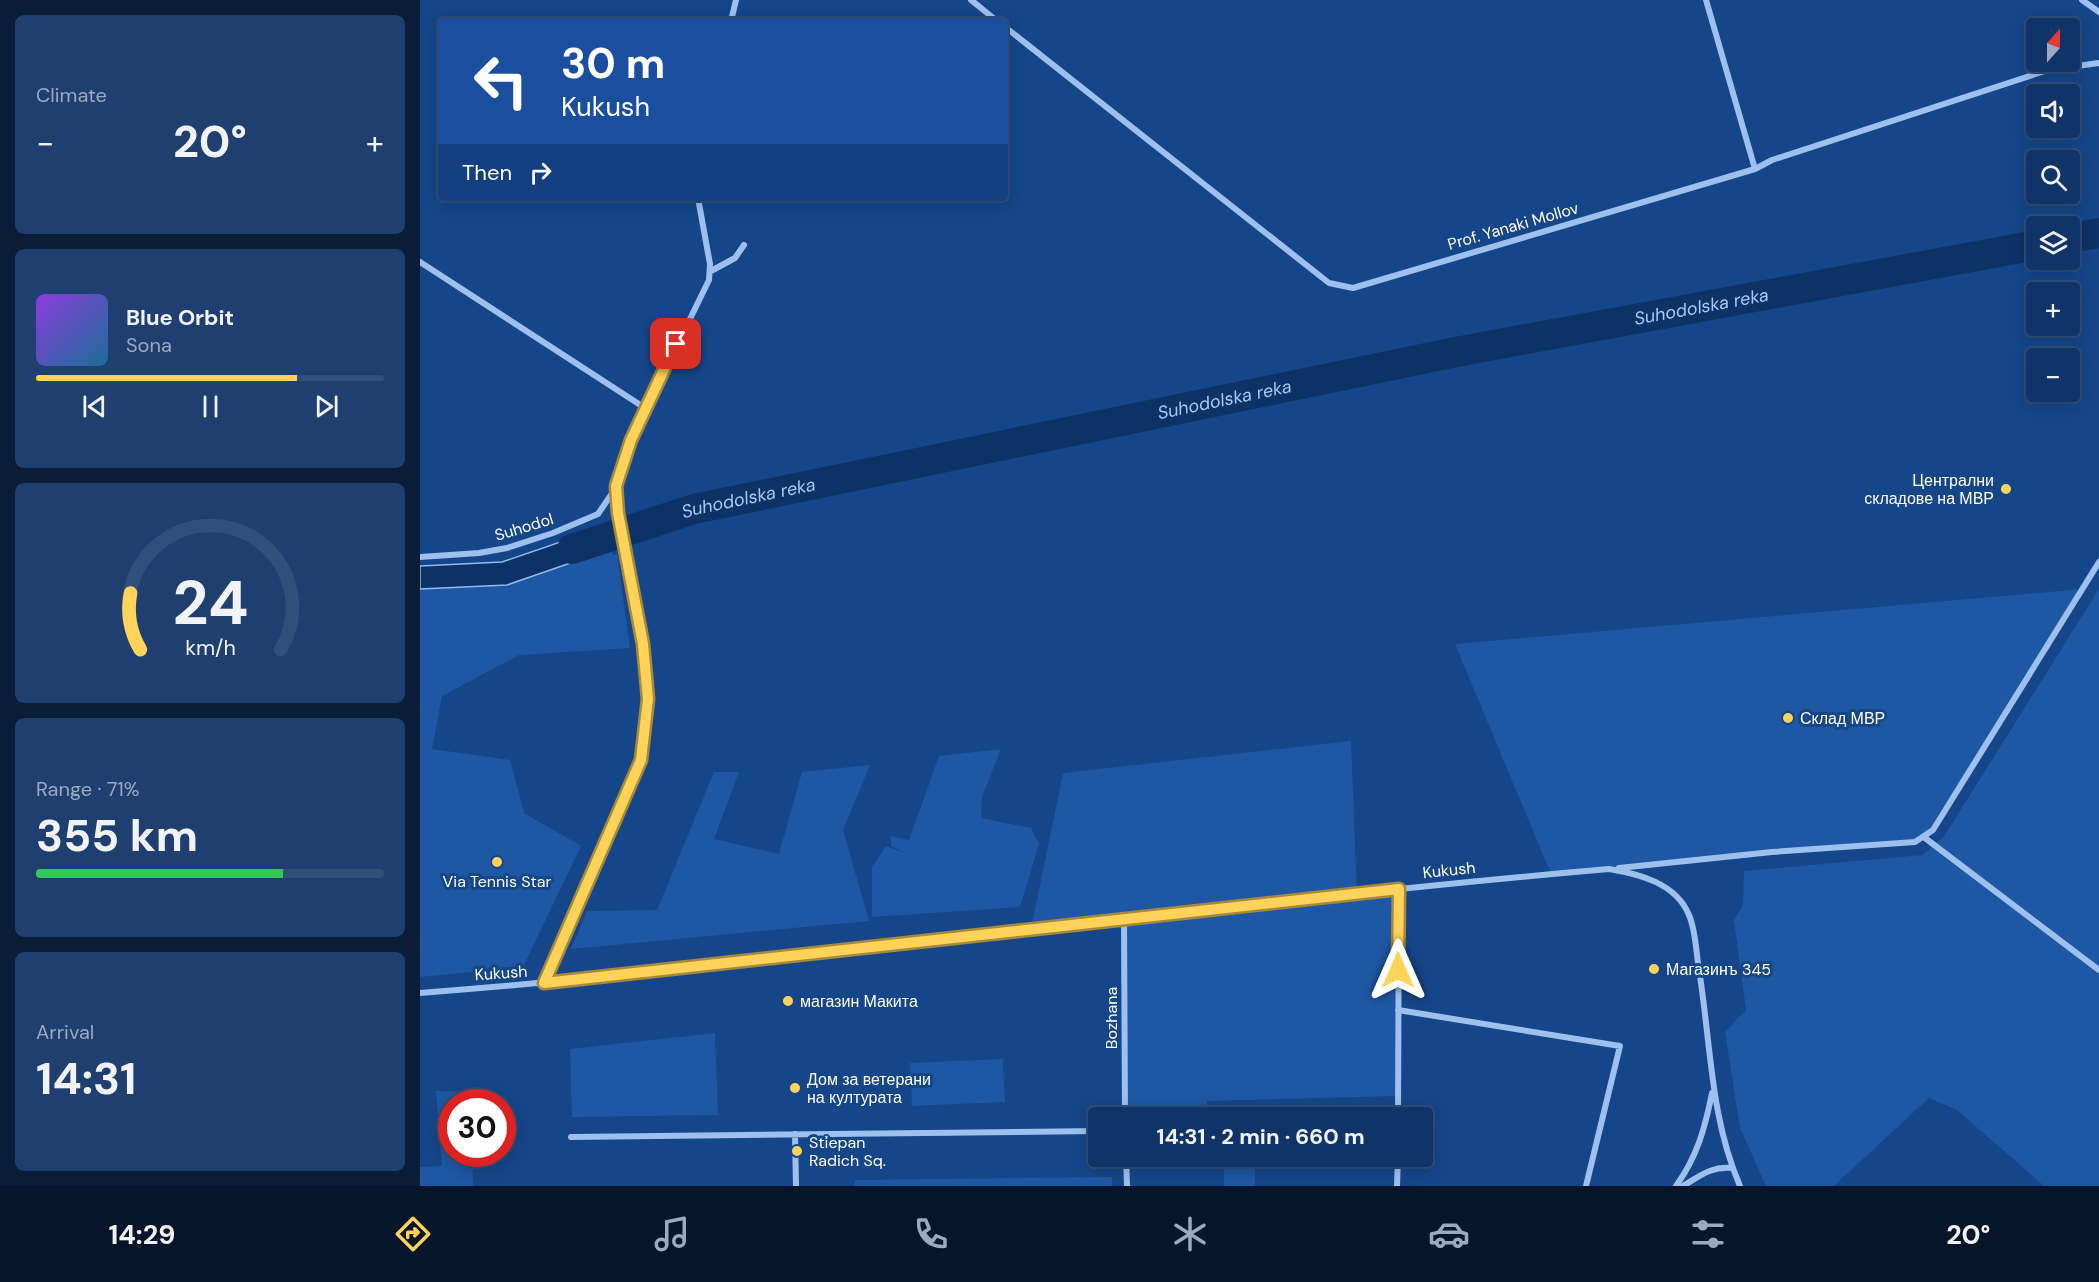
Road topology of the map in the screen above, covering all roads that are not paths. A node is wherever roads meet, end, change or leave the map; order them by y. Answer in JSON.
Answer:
{"nodes":[{"id":1,"x":736,"y":0,"type":"edge"},
{"id":2,"x":971,"y":0,"type":"edge"},
{"id":3,"x":1707,"y":0,"type":"edge"},
{"id":4,"x":2082,"y":0,"type":"edge"},
{"id":5,"x":2099,"y":12,"type":"edge"},
{"id":6,"x":731,"y":18,"type":"edge"},
{"id":7,"x":993,"y":18,"type":"edge"},
{"id":8,"x":1008,"y":29,"type":"edge"},
{"id":9,"x":2099,"y":63,"type":"edge"},
{"id":10,"x":1755,"y":169,"type":"junction"},
{"id":11,"x":699,"y":201,"type":"edge"},
{"id":12,"x":744,"y":245,"type":"dead end"},
{"id":13,"x":420,"y":262,"type":"edge"},
{"id":14,"x":711,"y":271,"type":"junction"},
{"id":15,"x":645,"y":408,"type":"junction"},
{"id":16,"x":616,"y":486,"type":"junction"},
{"id":17,"x":420,"y":557,"type":"edge"},
{"id":18,"x":2099,"y":562,"type":"edge"},
{"id":19,"x":1925,"y":838,"type":"junction"},
{"id":20,"x":1609,"y":869,"type":"junction"},
{"id":21,"x":1399,"y":889,"type":"junction"},
{"id":22,"x":1124,"y":919,"type":"junction"},
{"id":23,"x":2099,"y":970,"type":"edge"},
{"id":24,"x":544,"y":983,"type":"junction"},
{"id":25,"x":420,"y":993,"type":"edge"},
{"id":26,"x":1398,"y":1010,"type":"junction"},
{"id":27,"x":1712,"y":1090,"type":"junction"},
{"id":28,"x":1125,"y":1107,"type":"edge"},
{"id":29,"x":1398,"y":1107,"type":"edge"},
{"id":30,"x":1088,"y":1131,"type":"edge"},
{"id":31,"x":795,"y":1134,"type":"junction"},
{"id":32,"x":571,"y":1137,"type":"dead end"},
{"id":33,"x":1126,"y":1167,"type":"edge"},
{"id":34,"x":1398,"y":1167,"type":"edge"},
{"id":35,"x":1733,"y":1168,"type":"junction"},
{"id":36,"x":796,"y":1186,"type":"edge"},
{"id":37,"x":1127,"y":1186,"type":"edge"},
{"id":38,"x":1397,"y":1186,"type":"edge"},
{"id":39,"x":1586,"y":1186,"type":"edge"},
{"id":40,"x":1676,"y":1186,"type":"edge"},
{"id":41,"x":1683,"y":1186,"type":"edge"},
{"id":42,"x":1740,"y":1186,"type":"edge"}],
"edges":[{"from":1,"to":6,"type":"street"},
{"from":2,"to":7,"type":"street"},
{"from":3,"to":10,"type":"street"},
{"from":4,"to":5,"type":"street"},
{"from":8,"to":10,"type":"street","name":"Prof. Yanaki Mollov"},
{"from":9,"to":10,"type":"street","name":"Prof. Yanaki Mollov"},
{"from":11,"to":14,"type":"street"},
{"from":12,"to":14,"type":"street"},
{"from":13,"to":15,"type":"street"},
{"from":14,"to":15,"type":"street"},
{"from":15,"to":16,"type":"street"},
{"from":16,"to":17,"type":"street","name":"Suhodol"},
{"from":16,"to":24,"type":"street"},
{"from":18,"to":19,"type":"street"},
{"from":19,"to":20,"type":"street"},
{"from":19,"to":23,"type":"street"},
{"from":20,"to":21,"type":"street","name":"Kukush"},
{"from":20,"to":27,"type":"street","name":"Kukush"},
{"from":21,"to":22,"type":"street","name":"Kukush"},
{"from":21,"to":26,"type":"street"},
{"from":22,"to":24,"type":"street","name":"Kukush"},
{"from":22,"to":28,"type":"street","name":"Bozhana"},
{"from":24,"to":25,"type":"street","name":"Kukush"},
{"from":26,"to":29,"type":"street"},
{"from":26,"to":39,"type":"street"},
{"from":27,"to":35,"type":"street","name":"Kukush"},
{"from":27,"to":40,"type":"street"},
{"from":30,"to":31,"type":"street"},
{"from":31,"to":32,"type":"street"},
{"from":31,"to":36,"type":"street"},
{"from":33,"to":37,"type":"street"},
{"from":34,"to":38,"type":"street"},
{"from":35,"to":41,"type":"street"},
{"from":35,"to":42,"type":"street","name":"Kukush"}]}
